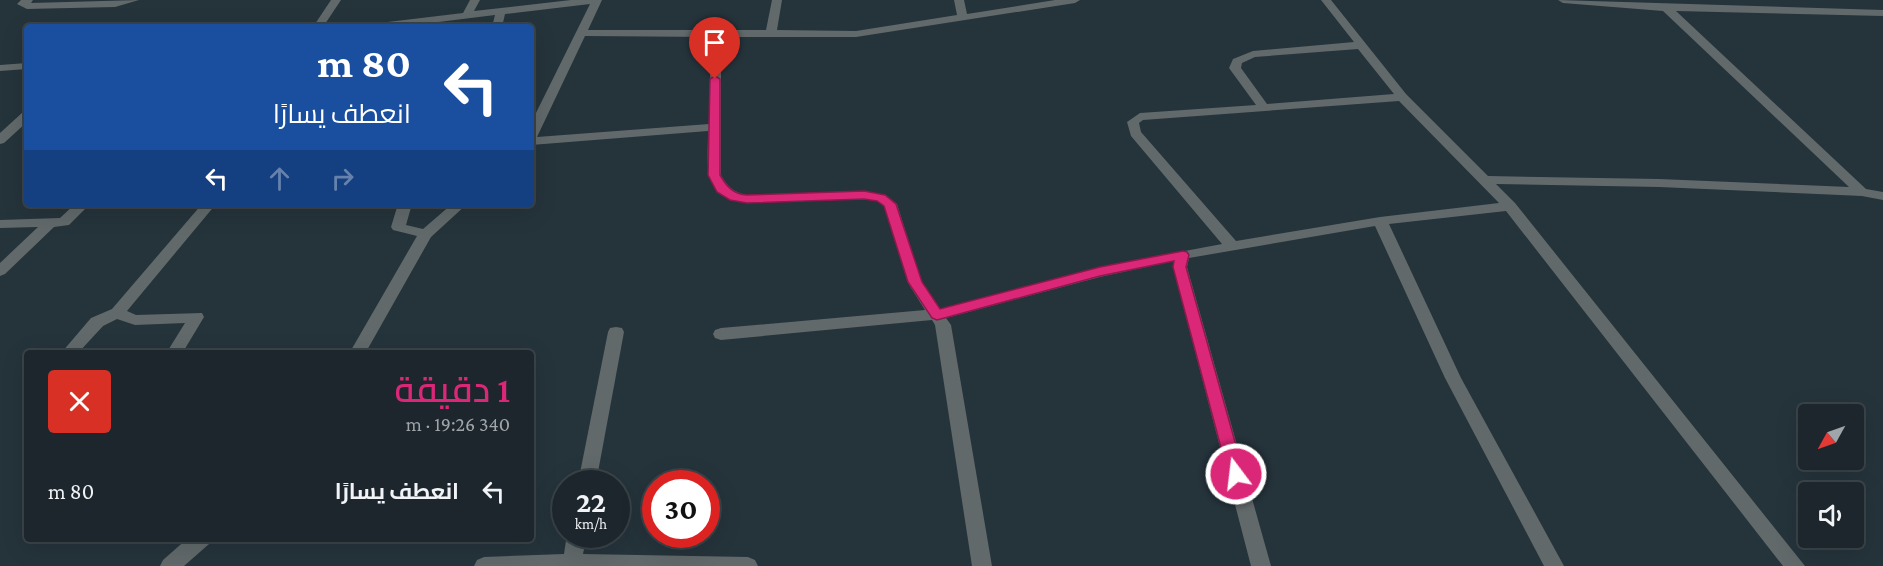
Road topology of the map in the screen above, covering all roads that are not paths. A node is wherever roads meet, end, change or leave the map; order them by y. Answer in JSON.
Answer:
{"nodes":[{"id":1,"x":28,"y":0,"type":"edge"},
{"id":2,"x":132,"y":0,"type":"edge"},
{"id":3,"x":336,"y":0,"type":"edge"},
{"id":4,"x":475,"y":0,"type":"edge"},
{"id":5,"x":597,"y":0,"type":"edge"},
{"id":6,"x":777,"y":0,"type":"edge"},
{"id":7,"x":958,"y":0,"type":"edge"},
{"id":8,"x":1069,"y":0,"type":"edge"},
{"id":9,"x":1326,"y":0,"type":"edge"},
{"id":10,"x":1563,"y":0,"type":"edge"},
{"id":11,"x":1776,"y":0,"type":"edge"},
{"id":12,"x":1590,"y":1,"type":"edge"},
{"id":13,"x":1666,"y":8,"type":"junction"},
{"id":14,"x":501,"y":11,"type":"junction"},
{"id":15,"x":1790,"y":11,"type":"junction"},
{"id":16,"x":1883,"y":13,"type":"edge"},
{"id":17,"x":467,"y":16,"type":"junction"},
{"id":18,"x":963,"y":18,"type":"junction"},
{"id":19,"x":320,"y":24,"type":"edge"},
{"id":20,"x":397,"y":24,"type":"edge"},
{"id":21,"x":498,"y":24,"type":"edge"},
{"id":22,"x":716,"y":32,"type":"junction"},
{"id":23,"x":771,"y":32,"type":"junction"},
{"id":24,"x":582,"y":33,"type":"junction"},
{"id":25,"x":1362,"y":45,"type":"junction"},
{"id":26,"x":24,"y":66,"type":"edge"},
{"id":27,"x":0,"y":68,"type":"edge"},
{"id":28,"x":1402,"y":97,"type":"junction"},
{"id":29,"x":1263,"y":106,"type":"junction"},
{"id":30,"x":24,"y":118,"type":"edge"},
{"id":31,"x":715,"y":127,"type":"junction"},
{"id":32,"x":534,"y":130,"type":"edge"},
{"id":33,"x":0,"y":140,"type":"edge"},
{"id":34,"x":534,"y":141,"type":"edge"},
{"id":35,"x":1486,"y":180,"type":"junction"},
{"id":36,"x":1862,"y":192,"type":"junction"},
{"id":37,"x":1883,"y":196,"type":"edge"},
{"id":38,"x":1510,"y":206,"type":"junction"},
{"id":39,"x":80,"y":207,"type":"edge"},
{"id":40,"x":206,"y":207,"type":"edge"},
{"id":41,"x":404,"y":207,"type":"edge"},
{"id":42,"x":457,"y":207,"type":"edge"},
{"id":43,"x":1380,"y":221,"type":"junction"},
{"id":44,"x":50,"y":223,"type":"junction"},
{"id":45,"x":0,"y":224,"type":"edge"},
{"id":46,"x":426,"y":234,"type":"junction"},
{"id":47,"x":1231,"y":245,"type":"junction"},
{"id":48,"x":1183,"y":255,"type":"junction"},
{"id":49,"x":0,"y":271,"type":"edge"},
{"id":50,"x":117,"y":313,"type":"junction"},
{"id":51,"x":937,"y":315,"type":"junction"},
{"id":52,"x":616,"y":332,"type":"dead end"},
{"id":53,"x":721,"y":334,"type":"dead end"},
{"id":54,"x":72,"y":350,"type":"edge"},
{"id":55,"x":176,"y":350,"type":"edge"},
{"id":56,"x":359,"y":350,"type":"edge"},
{"id":57,"x":589,"y":470,"type":"edge"},
{"id":58,"x":197,"y":542,"type":"edge"},
{"id":59,"x":574,"y":548,"type":"edge"},
{"id":60,"x":572,"y":562,"type":"junction"},
{"id":61,"x":170,"y":566,"type":"edge"},
{"id":62,"x":484,"y":566,"type":"edge"},
{"id":63,"x":748,"y":566,"type":"edge"},
{"id":64,"x":982,"y":566,"type":"edge"},
{"id":65,"x":1261,"y":566,"type":"edge"},
{"id":66,"x":1554,"y":566,"type":"edge"},
{"id":67,"x":1795,"y":566,"type":"edge"}],
"edges":[{"from":1,"to":2,"type":"street"},
{"from":3,"to":19,"type":"street"},
{"from":4,"to":17,"type":"street"},
{"from":5,"to":14,"type":"street"},
{"from":5,"to":24,"type":"street"},
{"from":6,"to":23,"type":"street"},
{"from":7,"to":18,"type":"street"},
{"from":8,"to":18,"type":"street"},
{"from":9,"to":25,"type":"street"},
{"from":10,"to":12,"type":"street"},
{"from":11,"to":15,"type":"street"},
{"from":12,"to":13,"type":"street"},
{"from":13,"to":15,"type":"street"},
{"from":13,"to":36,"type":"street"},
{"from":14,"to":17,"type":"street"},
{"from":14,"to":21,"type":"street"},
{"from":15,"to":16,"type":"street"},
{"from":17,"to":20,"type":"street"},
{"from":18,"to":23,"type":"street"},
{"from":22,"to":23,"type":"street"},
{"from":22,"to":24,"type":"street"},
{"from":22,"to":31,"type":"street"},
{"from":24,"to":32,"type":"street"},
{"from":25,"to":28,"type":"street"},
{"from":25,"to":29,"type":"street"},
{"from":26,"to":27,"type":"street"},
{"from":28,"to":29,"type":"street"},
{"from":28,"to":35,"type":"street"},
{"from":29,"to":47,"type":"street"},
{"from":30,"to":33,"type":"street"},
{"from":31,"to":34,"type":"street"},
{"from":31,"to":51,"type":"street"},
{"from":35,"to":36,"type":"street"},
{"from":35,"to":38,"type":"street"},
{"from":36,"to":37,"type":"street"},
{"from":38,"to":43,"type":"street"},
{"from":38,"to":67,"type":"street"},
{"from":39,"to":44,"type":"street"},
{"from":40,"to":50,"type":"street"},
{"from":41,"to":46,"type":"street"},
{"from":42,"to":46,"type":"street"},
{"from":43,"to":47,"type":"street"},
{"from":43,"to":66,"type":"street"},
{"from":44,"to":45,"type":"street"},
{"from":44,"to":49,"type":"street"},
{"from":46,"to":56,"type":"street"},
{"from":47,"to":48,"type":"street"},
{"from":48,"to":51,"type":"street"},
{"from":48,"to":65,"type":"street"},
{"from":50,"to":54,"type":"street"},
{"from":50,"to":55,"type":"street"},
{"from":51,"to":53,"type":"street"},
{"from":51,"to":64,"type":"street"},
{"from":52,"to":57,"type":"street"},
{"from":58,"to":61,"type":"street"},
{"from":59,"to":60,"type":"street"},
{"from":60,"to":62,"type":"street"},
{"from":60,"to":63,"type":"street"}]}
